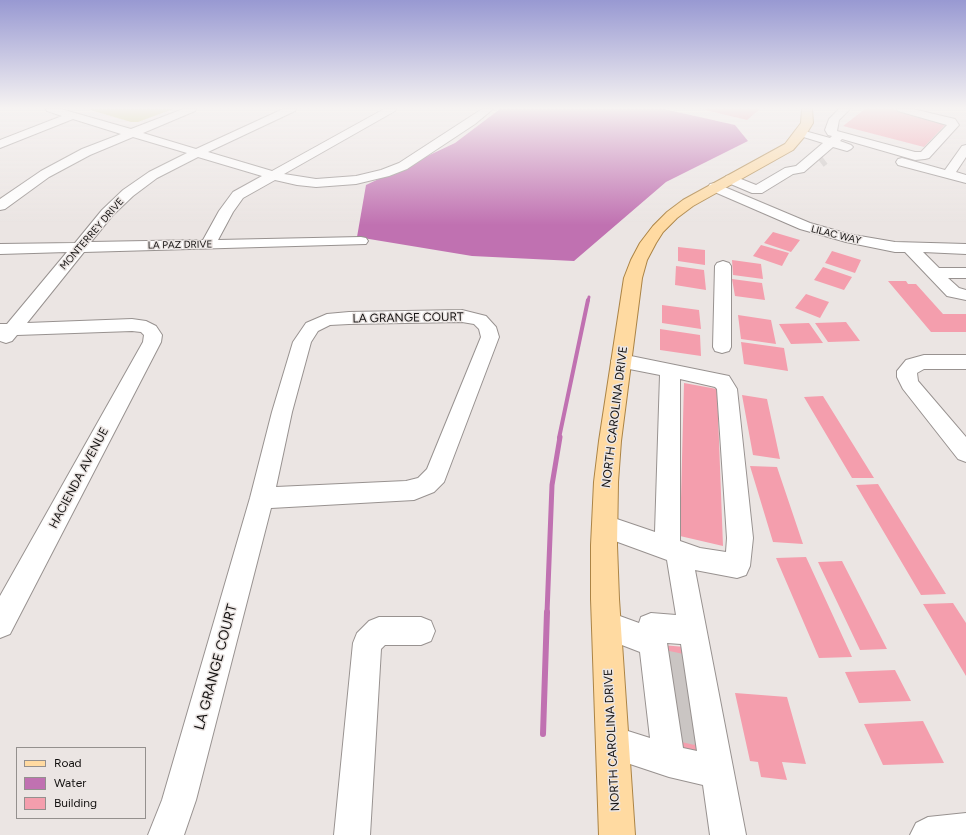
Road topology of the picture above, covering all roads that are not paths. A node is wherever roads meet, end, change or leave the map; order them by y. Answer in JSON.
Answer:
{"nodes":[{"id":1,"x":95,"y":148,"type":"edge"},
{"id":2,"x":186,"y":148,"type":"edge"},
{"id":3,"x":208,"y":148,"type":"edge"},
{"id":4,"x":320,"y":148,"type":"edge"},
{"id":5,"x":431,"y":148,"type":"edge"},
{"id":6,"x":787,"y":148,"type":"edge"},
{"id":7,"x":829,"y":148,"type":"tunnel mouth"},
{"id":8,"x":868,"y":148,"type":"edge"},
{"id":9,"x":932,"y":148,"type":"edge"},
{"id":10,"x":966,"y":149,"type":"edge"},
{"id":11,"x":199,"y":152,"type":"junction"},
{"id":12,"x":904,"y":158,"type":"junction"},
{"id":13,"x":760,"y":164,"type":"junction"},
{"id":14,"x":272,"y":174,"type":"junction"},
{"id":15,"x":785,"y":174,"type":"junction"},
{"id":16,"x":948,"y":174,"type":"junction"},
{"id":17,"x":966,"y":179,"type":"edge"},
{"id":18,"x":723,"y":183,"type":"junction"},
{"id":19,"x":0,"y":206,"type":"edge"},
{"id":20,"x":361,"y":241,"type":"dead end"},
{"id":21,"x":208,"y":244,"type":"junction"},
{"id":22,"x":80,"y":247,"type":"junction"},
{"id":23,"x":910,"y":248,"type":"junction"},
{"id":24,"x":966,"y":248,"type":"edge"},
{"id":25,"x":0,"y":249,"type":"edge"},
{"id":26,"x":723,"y":266,"type":"dead end"},
{"id":27,"x":934,"y":273,"type":"junction"},
{"id":28,"x":966,"y":273,"type":"edge"},
{"id":29,"x":966,"y":295,"type":"edge"},
{"id":30,"x":6,"y":330,"type":"edge"},
{"id":31,"x":0,"y":343,"type":"edge"},
{"id":32,"x":722,"y":348,"type":"dead end"},
{"id":33,"x":621,"y":361,"type":"junction"},
{"id":34,"x":966,"y":362,"type":"edge"},
{"id":35,"x":670,"y":370,"type":"junction"},
{"id":36,"x":966,"y":453,"type":"edge"},
{"id":37,"x":262,"y":498,"type":"junction"},
{"id":38,"x":604,"y":526,"type":"junction"},
{"id":39,"x":683,"y":547,"type":"junction"},
{"id":40,"x":0,"y":624,"type":"edge"},
{"id":41,"x":606,"y":625,"type":"junction"},
{"id":42,"x":421,"y":631,"type":"dead end"},
{"id":43,"x":692,"y":631,"type":"junction"},
{"id":44,"x":673,"y":663,"type":"junction"},
{"id":45,"x":684,"y":713,"type":"junction"},
{"id":46,"x":612,"y":742,"type":"junction"},
{"id":47,"x":669,"y":761,"type":"junction"},
{"id":48,"x":717,"y":772,"type":"junction"},
{"id":49,"x":966,"y":831,"type":"edge"},
{"id":50,"x":166,"y":835,"type":"edge"},
{"id":51,"x":352,"y":835,"type":"edge"},
{"id":52,"x":617,"y":835,"type":"edge"},
{"id":53,"x":728,"y":835,"type":"edge"},
{"id":54,"x":928,"y":835,"type":"edge"}],
"edges":[{"from":1,"to":19,"type":"street"},
{"from":2,"to":11,"type":"street"},
{"from":3,"to":11,"type":"street","name":"MONTERREY DRIVE"},
{"from":4,"to":14,"type":"street"},
{"from":5,"to":14,"type":"street"},
{"from":6,"to":13,"type":"main road","name":"NORTH CAROLINA DRIVE"},
{"from":7,"to":15,"type":"street"},
{"from":8,"to":12,"type":"street"},
{"from":9,"to":12,"type":"street"},
{"from":10,"to":16,"type":"street"},
{"from":11,"to":14,"type":"street"},
{"from":11,"to":22,"type":"street","name":"MONTERREY DRIVE"},
{"from":12,"to":16,"type":"street"},
{"from":13,"to":15,"type":"street"},
{"from":13,"to":18,"type":"main road","name":"NORTH CAROLINA DRIVE"},
{"from":14,"to":21,"type":"street"},
{"from":15,"to":18,"type":"street"},
{"from":16,"to":17,"type":"street"},
{"from":18,"to":23,"type":"street","name":"LILAC WAY"},
{"from":18,"to":33,"type":"main road","name":"NORTH CAROLINA DRIVE"},
{"from":20,"to":21,"type":"street","name":"LA PAZ DRIVE"},
{"from":21,"to":22,"type":"street","name":"LA PAZ DRIVE"},
{"from":22,"to":25,"type":"street","name":"LA PAZ DRIVE"},
{"from":22,"to":30,"type":"street","name":"MONTERREY DRIVE"},
{"from":23,"to":24,"type":"street","name":"LILAC WAY"},
{"from":23,"to":27,"type":"street"},
{"from":26,"to":32,"type":"street"},
{"from":27,"to":28,"type":"street"},
{"from":27,"to":29,"type":"street"},
{"from":30,"to":31,"type":"street","name":"MONTERREY DRIVE"},
{"from":30,"to":40,"type":"street","name":"HACIENDA AVENUE"},
{"from":33,"to":35,"type":"street"},
{"from":33,"to":38,"type":"main road","name":"NORTH CAROLINA DRIVE"},
{"from":34,"to":36,"type":"street"},
{"from":35,"to":39,"type":"street"},
{"from":35,"to":39,"type":"street"},
{"from":37,"to":37,"type":"street","name":"LA GRANGE COURT"},
{"from":37,"to":50,"type":"street","name":"LA GRANGE COURT"},
{"from":38,"to":39,"type":"street"},
{"from":38,"to":41,"type":"main road","name":"NORTH CAROLINA DRIVE"},
{"from":39,"to":43,"type":"street"},
{"from":41,"to":44,"type":"street"},
{"from":41,"to":46,"type":"main road","name":"NORTH CAROLINA DRIVE"},
{"from":42,"to":51,"type":"street"},
{"from":43,"to":44,"type":"street"},
{"from":43,"to":44,"type":"street"},
{"from":44,"to":45,"type":"street"},
{"from":44,"to":45,"type":"street"},
{"from":45,"to":47,"type":"street"},
{"from":45,"to":48,"type":"street"},
{"from":46,"to":47,"type":"street"},
{"from":46,"to":52,"type":"main road","name":"NORTH CAROLINA DRIVE"},
{"from":47,"to":48,"type":"street"},
{"from":48,"to":53,"type":"street"},
{"from":49,"to":54,"type":"street"}]}
